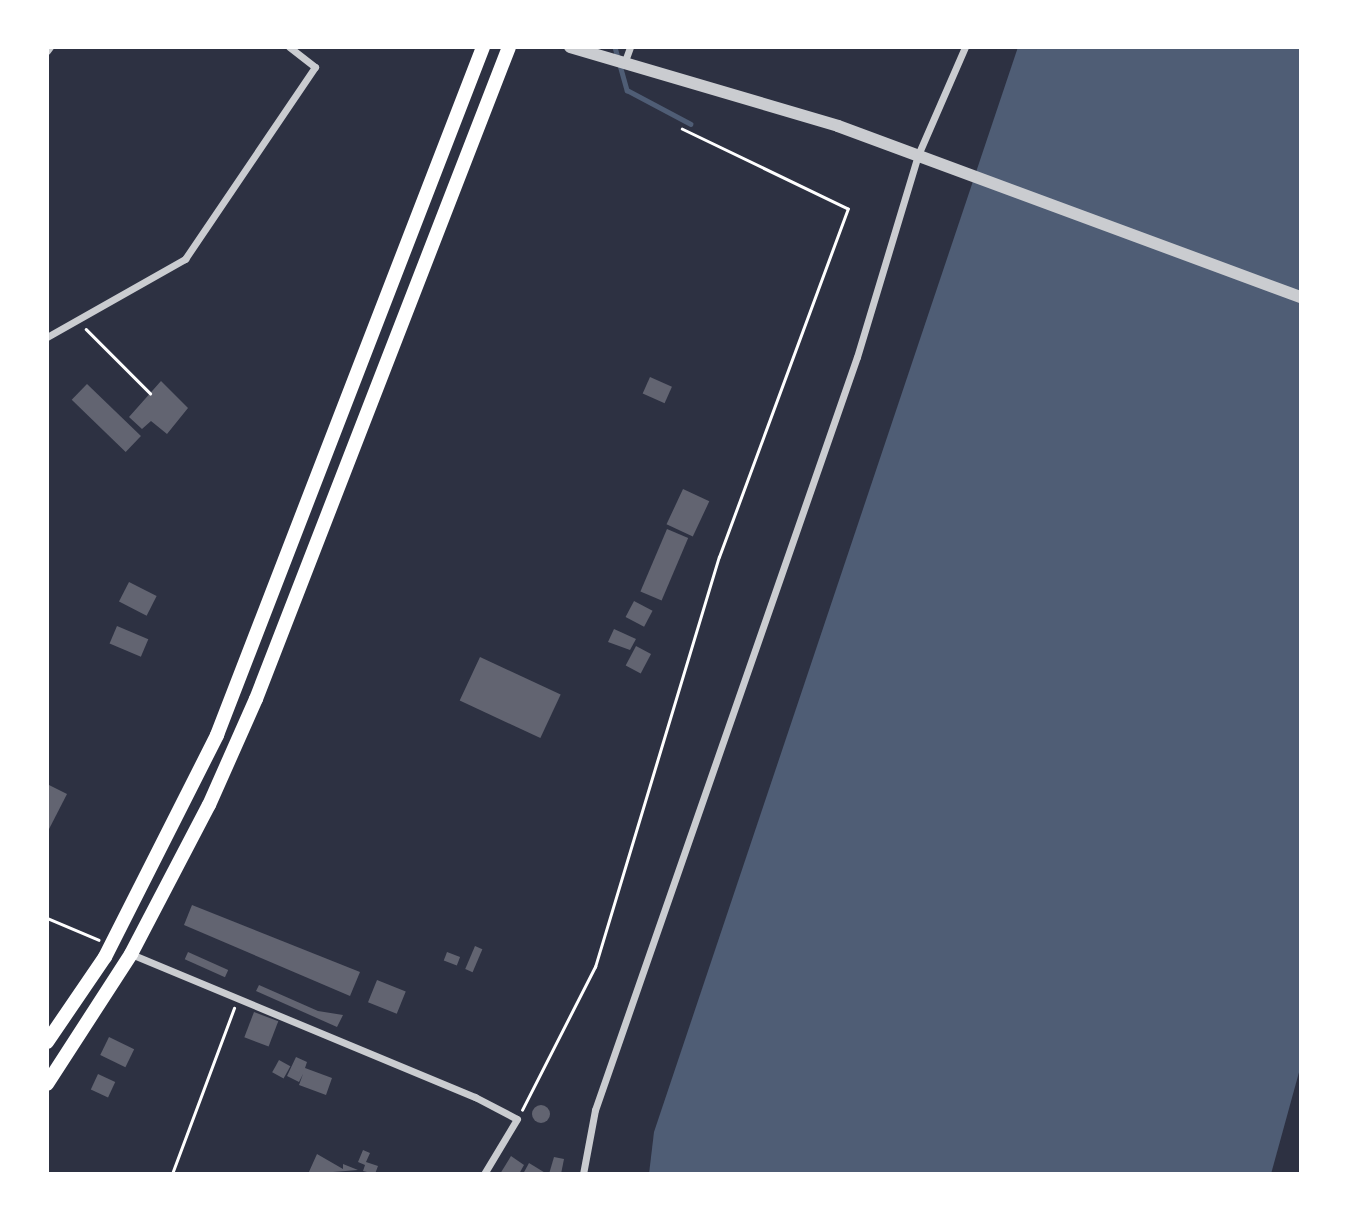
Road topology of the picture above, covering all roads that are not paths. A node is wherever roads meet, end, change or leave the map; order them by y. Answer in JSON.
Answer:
{"nodes":[{"id":1,"x":289,"y":47,"type":"edge"},
{"id":2,"x":483,"y":47,"type":"edge"},
{"id":3,"x":509,"y":47,"type":"edge"},
{"id":4,"x":570,"y":47,"type":"edge"},
{"id":5,"x":630,"y":47,"type":"edge"},
{"id":6,"x":965,"y":47,"type":"edge"},
{"id":7,"x":625,"y":61,"type":"junction"},
{"id":8,"x":918,"y":155,"type":"junction"},
{"id":9,"x":1301,"y":297,"type":"edge"},
{"id":10,"x":47,"y":337,"type":"edge"},
{"id":11,"x":131,"y":954,"type":"junction"},
{"id":12,"x":47,"y":1042,"type":"edge"},
{"id":13,"x":47,"y":1084,"type":"edge"},
{"id":14,"x":484,"y":1174,"type":"edge"},
{"id":15,"x":583,"y":1174,"type":"edge"}],
"edges":[{"from":1,"to":10,"type":"street"},
{"from":2,"to":12,"type":"main road"},
{"from":3,"to":11,"type":"main road"},
{"from":4,"to":7,"type":"street"},
{"from":5,"to":7,"type":"street"},
{"from":6,"to":8,"type":"street"},
{"from":7,"to":8,"type":"street"},
{"from":8,"to":9,"type":"street"},
{"from":8,"to":15,"type":"street"},
{"from":11,"to":13,"type":"main road"},
{"from":11,"to":14,"type":"street"}]}
